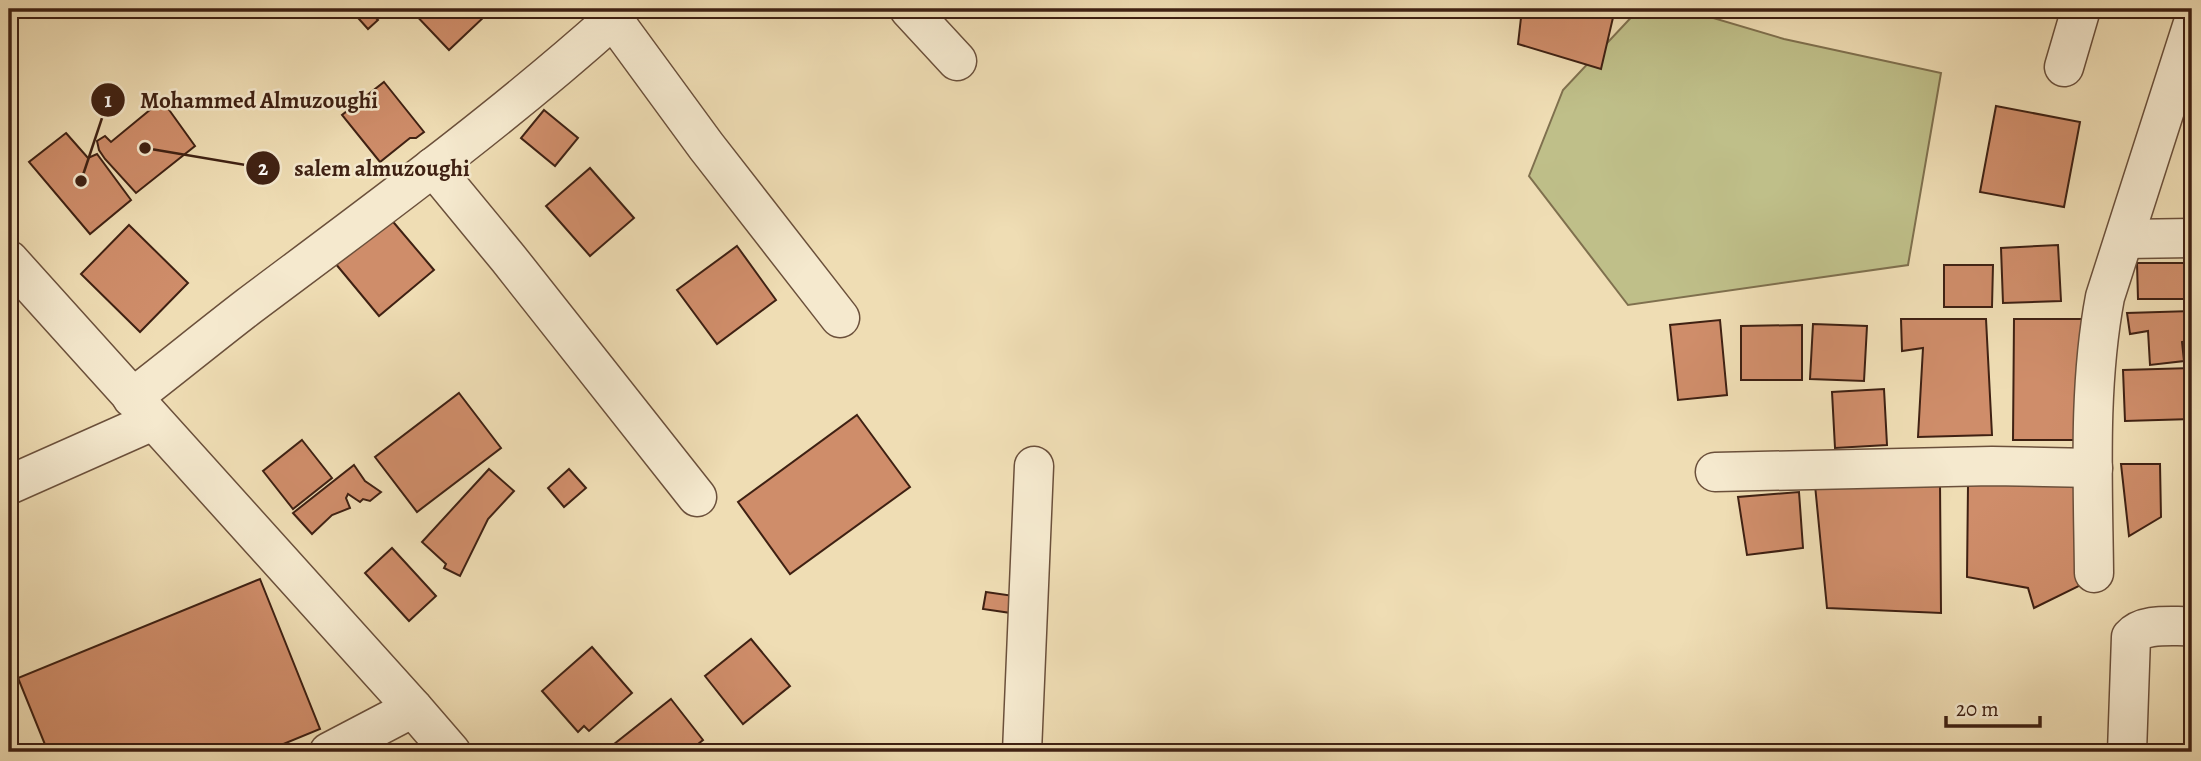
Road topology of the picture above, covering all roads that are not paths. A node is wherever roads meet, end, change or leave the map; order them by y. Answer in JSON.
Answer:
{"nodes":[{"id":1,"x":909,"y":9,"type":"edge"},
{"id":2,"x":2081,"y":9,"type":"edge"},
{"id":3,"x":608,"y":14,"type":"edge"},
{"id":4,"x":2192,"y":26,"type":"edge"},
{"id":5,"x":957,"y":61,"type":"dead end"},
{"id":6,"x":2064,"y":67,"type":"dead end"},
{"id":7,"x":433,"y":167,"type":"junction"},
{"id":8,"x":2192,"y":237,"type":"edge"},
{"id":9,"x":2125,"y":239,"type":"junction"},
{"id":10,"x":9,"y":260,"type":"edge"},
{"id":11,"x":840,"y":318,"type":"dead end"},
{"id":12,"x":143,"y":410,"type":"junction"},
{"id":13,"x":1034,"y":466,"type":"dead end"},
{"id":14,"x":2093,"y":468,"type":"junction"},
{"id":15,"x":1715,"y":472,"type":"dead end"},
{"id":16,"x":9,"y":485,"type":"edge"},
{"id":17,"x":697,"y":497,"type":"dead end"},
{"id":18,"x":2094,"y":573,"type":"dead end"},
{"id":19,"x":2192,"y":626,"type":"edge"},
{"id":20,"x":413,"y":708,"type":"junction"},
{"id":21,"x":329,"y":752,"type":"edge"},
{"id":22,"x":451,"y":752,"type":"edge"},
{"id":23,"x":1022,"y":752,"type":"edge"},
{"id":24,"x":2127,"y":752,"type":"edge"}],
"edges":[{"from":1,"to":5,"type":"street"},
{"from":2,"to":6,"type":"street"},
{"from":3,"to":7,"type":"street"},
{"from":3,"to":11,"type":"street"},
{"from":4,"to":9,"type":"street"},
{"from":7,"to":12,"type":"street"},
{"from":7,"to":17,"type":"street"},
{"from":8,"to":9,"type":"street"},
{"from":9,"to":14,"type":"street"},
{"from":10,"to":12,"type":"street"},
{"from":12,"to":16,"type":"street"},
{"from":12,"to":20,"type":"street"},
{"from":13,"to":23,"type":"street"},
{"from":14,"to":15,"type":"street"},
{"from":14,"to":18,"type":"street"},
{"from":19,"to":24,"type":"street"},
{"from":20,"to":21,"type":"street"},
{"from":20,"to":22,"type":"street"}]}
